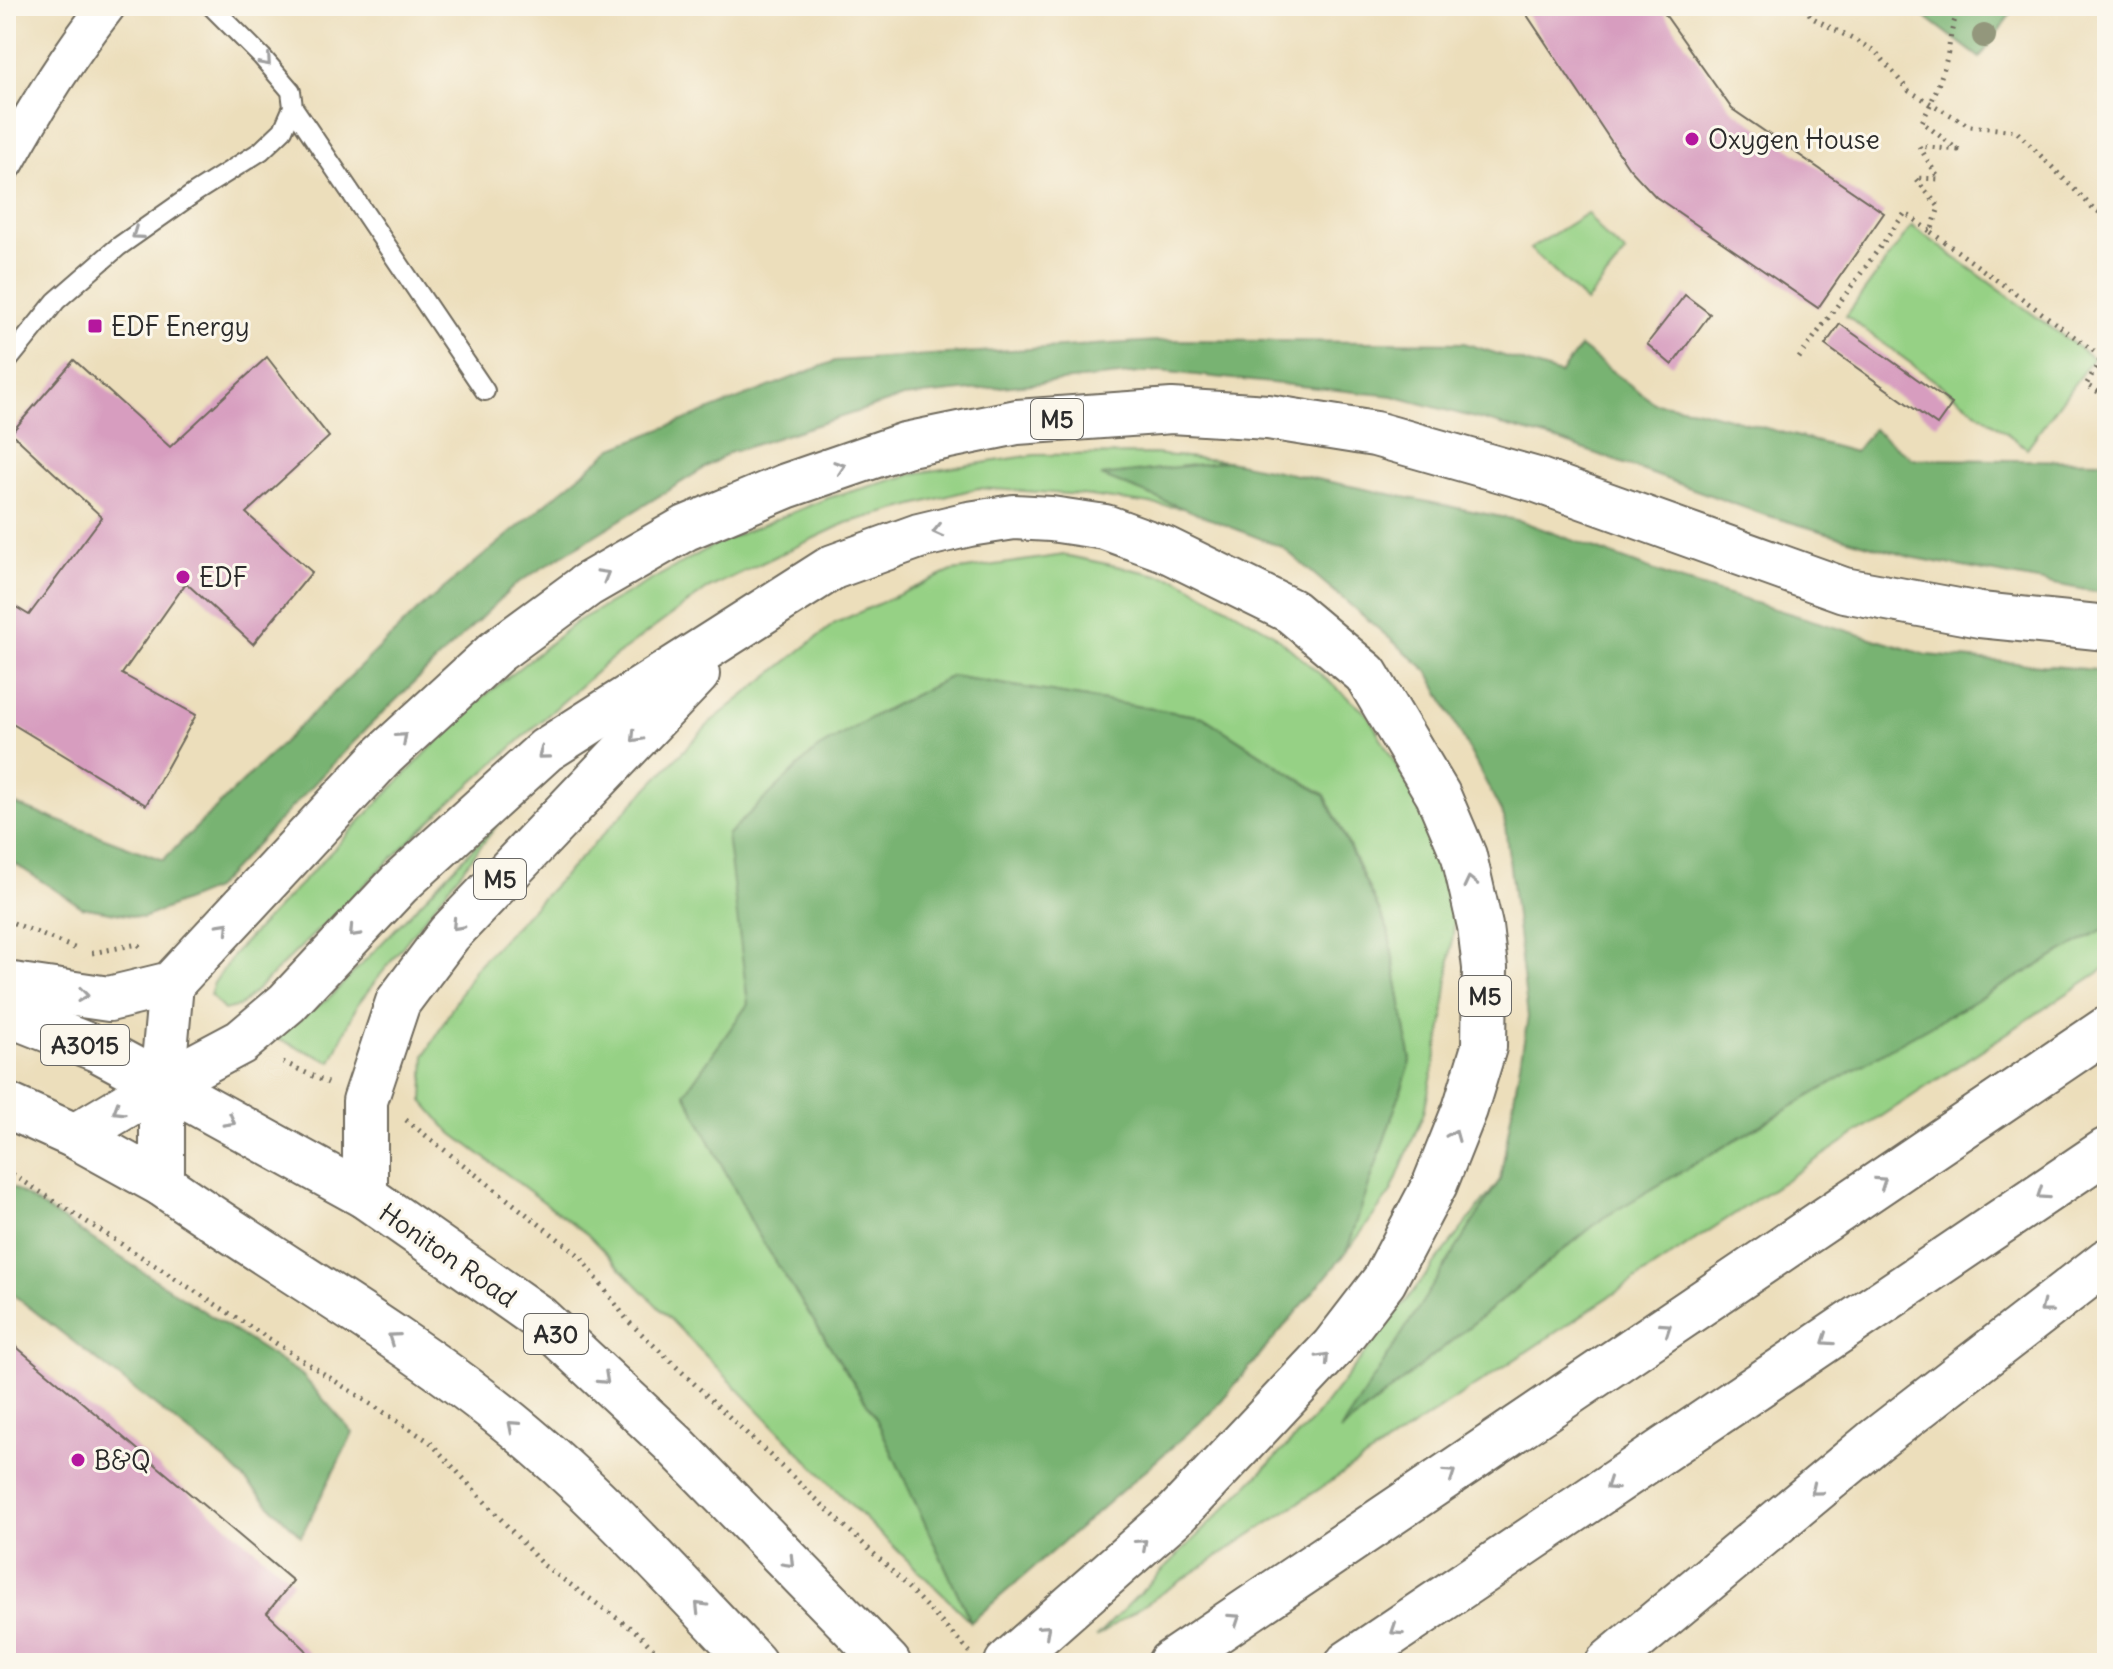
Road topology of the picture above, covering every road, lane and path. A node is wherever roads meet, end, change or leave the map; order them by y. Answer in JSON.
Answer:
{"nodes":[{"id":1,"x":107,"y":6,"type":"edge"},
{"id":2,"x":211,"y":6,"type":"edge"},
{"id":3,"x":1806,"y":6,"type":"edge"},
{"id":4,"x":1963,"y":6,"type":"edge"},
{"id":5,"x":1932,"y":103,"type":"junction"},
{"id":6,"x":293,"y":107,"type":"junction"},
{"id":7,"x":6,"y":162,"type":"edge"},
{"id":8,"x":2107,"y":217,"type":"edge"},
{"id":9,"x":1931,"y":232,"type":"junction"},
{"id":10,"x":1799,"y":358,"type":"dead end"},
{"id":11,"x":6,"y":363,"type":"edge"},
{"id":12,"x":485,"y":391,"type":"dead end"},
{"id":13,"x":2107,"y":397,"type":"edge"},
{"id":14,"x":2107,"y":440,"type":"edge"},
{"id":15,"x":2107,"y":452,"type":"edge"},
{"id":16,"x":749,"y":621,"type":"junction"},
{"id":17,"x":2107,"y":628,"type":"edge"},
{"id":18,"x":6,"y":920,"type":"edge"},
{"id":19,"x":138,"y":944,"type":"dead end"},
{"id":20,"x":6,"y":984,"type":"edge"},
{"id":21,"x":171,"y":984,"type":"junction"},
{"id":22,"x":6,"y":1013,"type":"edge"},
{"id":23,"x":2107,"y":1029,"type":"edge"},
{"id":24,"x":162,"y":1084,"type":"junction"},
{"id":25,"x":6,"y":1105,"type":"edge"},
{"id":26,"x":414,"y":1124,"type":"dead end"},
{"id":27,"x":75,"y":1136,"type":"junction"},
{"id":28,"x":2107,"y":1150,"type":"edge"},
{"id":29,"x":6,"y":1170,"type":"edge"},
{"id":30,"x":162,"y":1184,"type":"junction"},
{"id":31,"x":365,"y":1196,"type":"junction"},
{"id":32,"x":2107,"y":1261,"type":"edge"},
{"id":33,"x":666,"y":1663,"type":"edge"},
{"id":34,"x":754,"y":1663,"type":"edge"},
{"id":35,"x":888,"y":1663,"type":"edge"},
{"id":36,"x":980,"y":1663,"type":"edge"},
{"id":37,"x":1007,"y":1663,"type":"edge"},
{"id":38,"x":1170,"y":1663,"type":"edge"},
{"id":39,"x":1348,"y":1663,"type":"edge"},
{"id":40,"x":1608,"y":1663,"type":"edge"}],
"edges":[{"from":1,"to":7,"type":"street"},
{"from":2,"to":6,"type":"lane","one_way":true},
{"from":3,"to":5,"type":"path"},
{"from":4,"to":5,"type":"path"},
{"from":5,"to":8,"type":"path"},
{"from":5,"to":9,"type":"path"},
{"from":6,"to":11,"type":"lane","one_way":true},
{"from":6,"to":12,"type":"lane"},
{"from":9,"to":10,"type":"path"},
{"from":9,"to":13,"type":"path"},
{"from":14,"to":15,"type":"path"},
{"from":16,"to":24,"type":"main road","number":"M5","one_way":true},
{"from":16,"to":31,"type":"main road","number":"M5","one_way":true},
{"from":37,"to":16,"type":"main road","number":"M5","one_way":true},
{"from":21,"to":17,"type":"main road","number":"M5","one_way":true},
{"from":18,"to":19,"type":"path"},
{"from":20,"to":21,"type":"main road","one_way":true},
{"from":21,"to":24,"type":"main road"},
{"from":22,"to":24,"type":"main road","name":"Honiton Road","number":"A3015"},
{"from":38,"to":23,"type":"main road","one_way":true},
{"from":24,"to":27,"type":"main road","one_way":true},
{"from":24,"to":30,"type":"main road"},
{"from":24,"to":31,"type":"main road","name":"Honiton Road","number":"A30","one_way":true},
{"from":25,"to":27,"type":"main road"},
{"from":26,"to":36,"type":"path"},
{"from":27,"to":30,"type":"main road"},
{"from":28,"to":39,"type":"main road","one_way":true},
{"from":29,"to":33,"type":"path"},
{"from":34,"to":30,"type":"main road","one_way":true},
{"from":31,"to":35,"type":"main road","name":"Honiton Road","number":"A30","one_way":true},
{"from":32,"to":40,"type":"main road","one_way":true}]}
